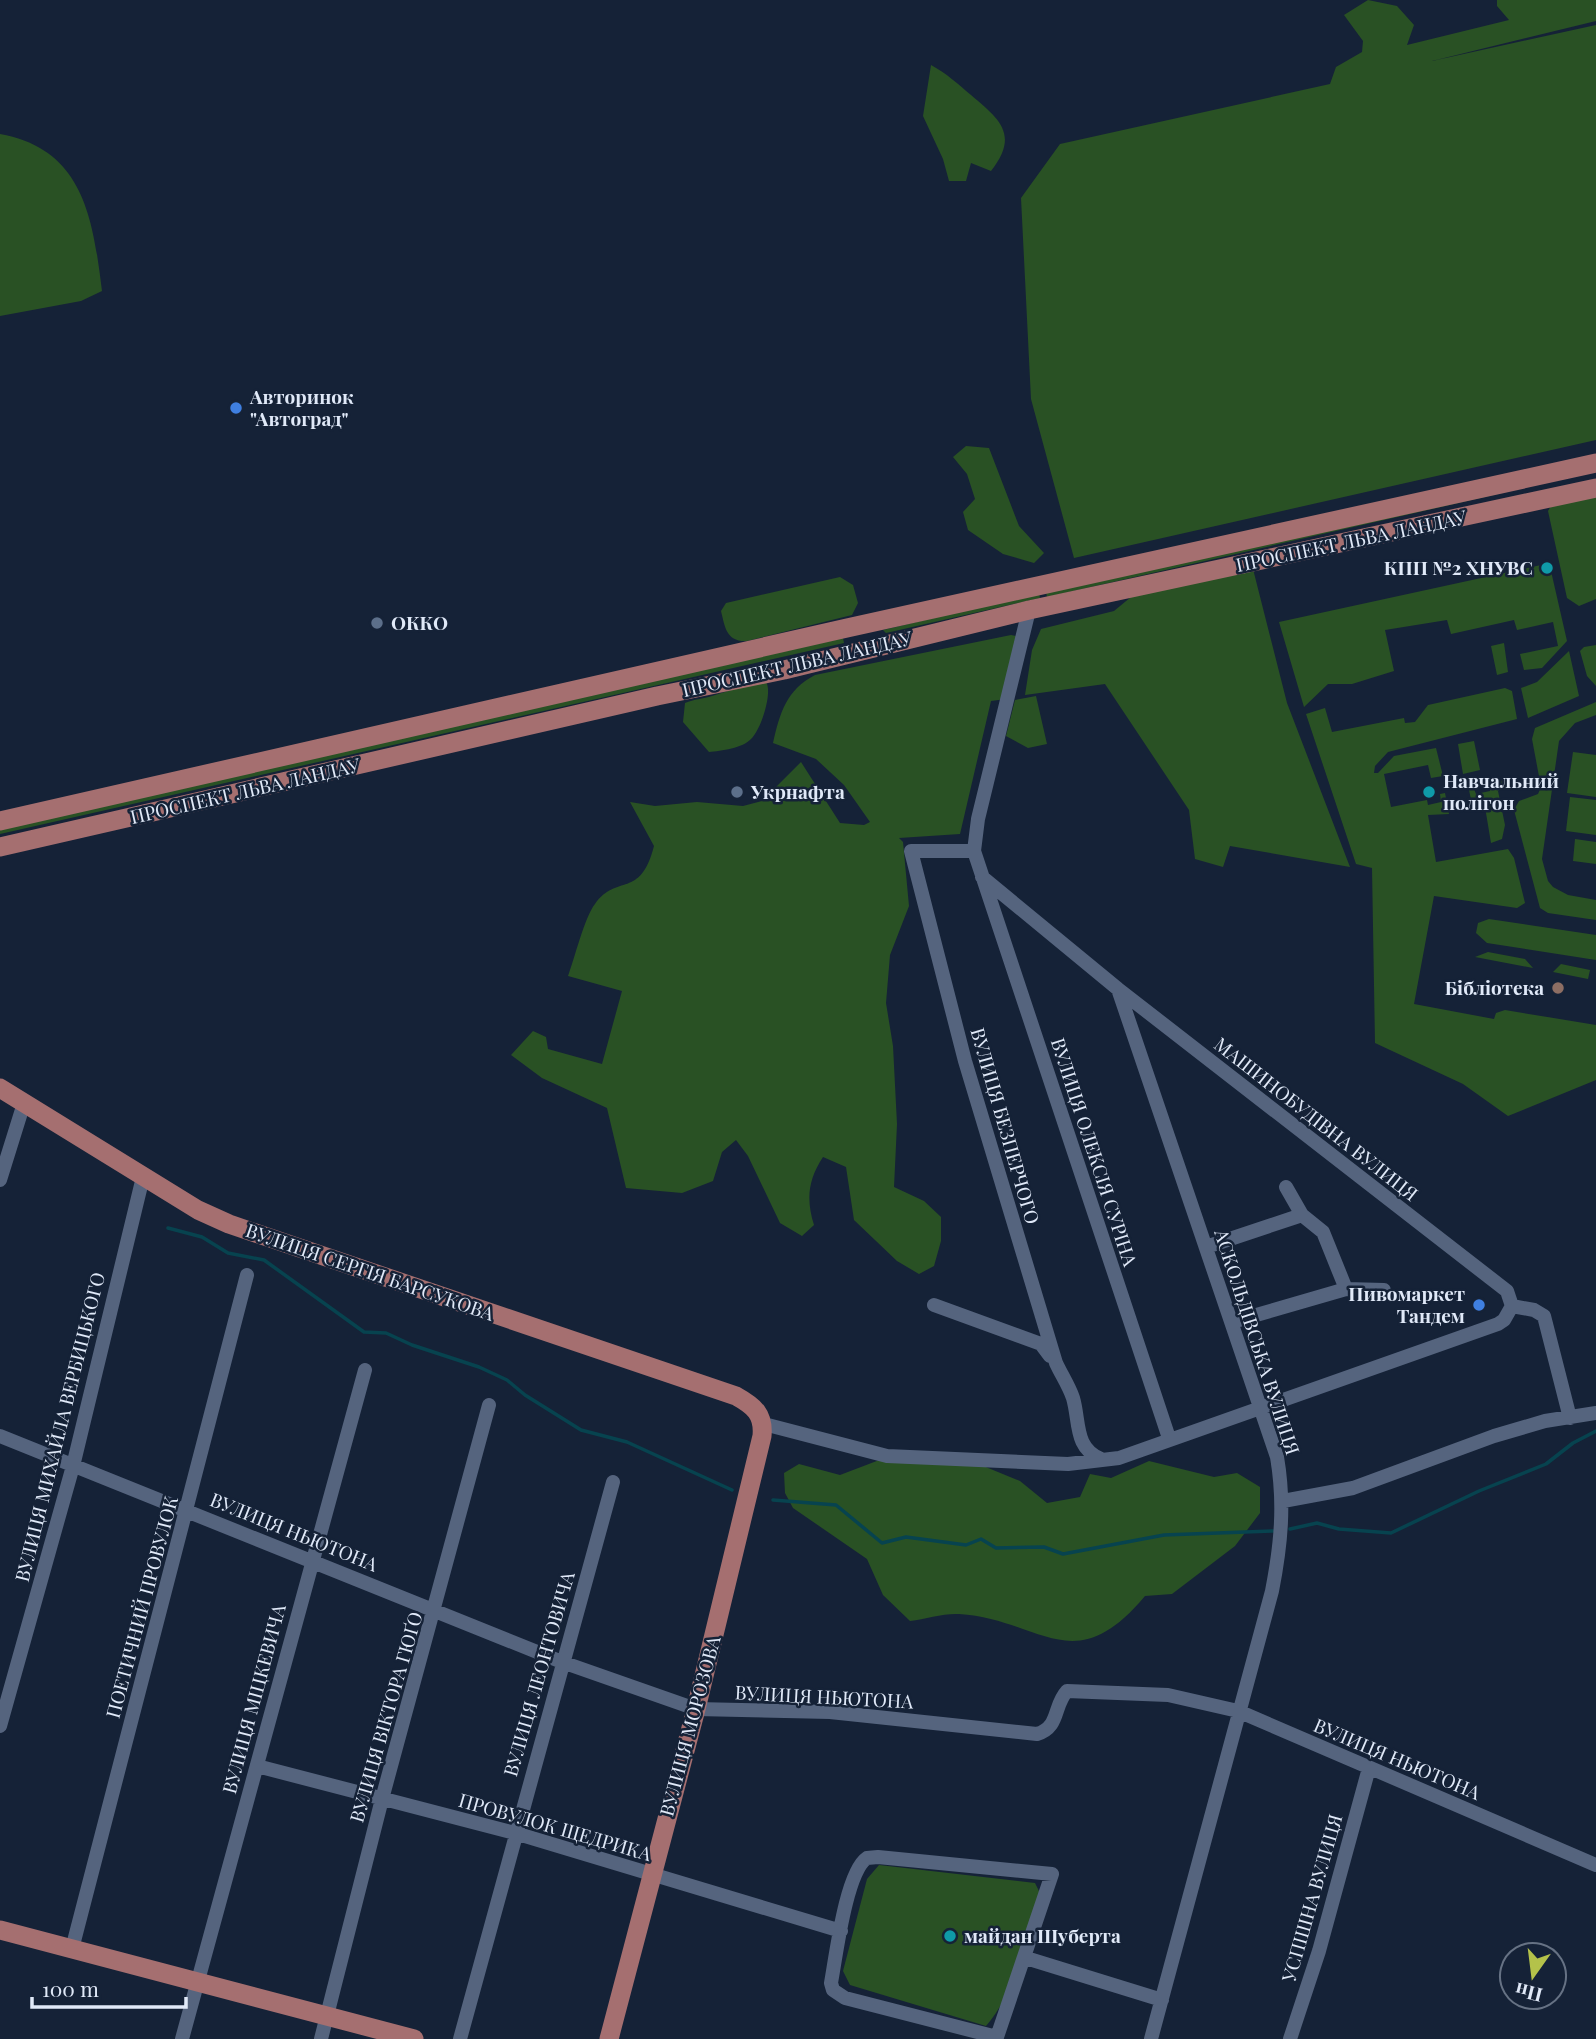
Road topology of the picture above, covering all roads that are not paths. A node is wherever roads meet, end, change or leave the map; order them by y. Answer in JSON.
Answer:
{"nodes":[{"id":1,"x":1596,"y":463,"type":"edge"},
{"id":2,"x":1596,"y":488,"type":"edge"},
{"id":3,"x":1029,"y":610,"type":"junction"},
{"id":4,"x":847,"y":628,"type":"junction"},
{"id":5,"x":853,"y":652,"type":"junction"},
{"id":6,"x":0,"y":821,"type":"edge"},
{"id":7,"x":0,"y":847,"type":"edge"},
{"id":8,"x":974,"y":851,"type":"junction"},
{"id":9,"x":982,"y":877,"type":"junction"},
{"id":10,"x":1118,"y":989,"type":"junction"},
{"id":11,"x":0,"y":1088,"type":"edge"},
{"id":12,"x":24,"y":1103,"type":"junction"},
{"id":13,"x":143,"y":1177,"type":"junction"},
{"id":14,"x":0,"y":1180,"type":"edge"},
{"id":15,"x":1286,"y":1187,"type":"dead end"},
{"id":16,"x":1302,"y":1215,"type":"junction"},
{"id":17,"x":1206,"y":1247,"type":"junction"},
{"id":18,"x":247,"y":1275,"type":"dead end"},
{"id":19,"x":1346,"y":1289,"type":"junction"},
{"id":20,"x":1384,"y":1290,"type":"dead end"},
{"id":21,"x":934,"y":1306,"type":"dead end"},
{"id":22,"x":1512,"y":1306,"type":"junction"},
{"id":23,"x":1232,"y":1322,"type":"junction"},
{"id":24,"x":1056,"y":1363,"type":"junction"},
{"id":25,"x":365,"y":1370,"type":"dead end"},
{"id":26,"x":489,"y":1405,"type":"dead end"},
{"id":27,"x":1261,"y":1408,"type":"junction"},
{"id":28,"x":1596,"y":1412,"type":"edge"},
{"id":29,"x":762,"y":1418,"type":"junction"},
{"id":30,"x":1570,"y":1418,"type":"junction"},
{"id":31,"x":0,"y":1436,"type":"edge"},
{"id":32,"x":1169,"y":1438,"type":"junction"},
{"id":33,"x":1101,"y":1459,"type":"junction"},
{"id":34,"x":73,"y":1466,"type":"junction"},
{"id":35,"x":613,"y":1482,"type":"dead end"},
{"id":36,"x":1283,"y":1501,"type":"junction"},
{"id":37,"x":187,"y":1509,"type":"junction"},
{"id":38,"x":310,"y":1562,"type":"junction"},
{"id":39,"x":436,"y":1609,"type":"junction"},
{"id":40,"x":562,"y":1662,"type":"junction"},
{"id":41,"x":696,"y":1709,"type":"junction"},
{"id":42,"x":1238,"y":1711,"type":"junction"},
{"id":43,"x":0,"y":1726,"type":"edge"},
{"id":44,"x":257,"y":1766,"type":"junction"},
{"id":45,"x":1369,"y":1768,"type":"junction"},
{"id":46,"x":382,"y":1799,"type":"junction"},
{"id":47,"x":514,"y":1833,"type":"junction"},
{"id":48,"x":1596,"y":1865,"type":"edge"},
{"id":49,"x":651,"y":1875,"type":"junction"},
{"id":50,"x":0,"y":1930,"type":"edge"},
{"id":51,"x":841,"y":1931,"type":"junction"},
{"id":52,"x":72,"y":1949,"type":"junction"},
{"id":53,"x":1026,"y":1958,"type":"junction"},
{"id":54,"x":197,"y":1982,"type":"junction"},
{"id":55,"x":1161,"y":2000,"type":"junction"},
{"id":56,"x":327,"y":2016,"type":"junction"},
{"id":57,"x":182,"y":2039,"type":"edge"},
{"id":58,"x":321,"y":2039,"type":"edge"},
{"id":59,"x":414,"y":2039,"type":"edge"},
{"id":60,"x":460,"y":2039,"type":"edge"},
{"id":61,"x":609,"y":2039,"type":"edge"},
{"id":62,"x":1151,"y":2039,"type":"edge"},
{"id":63,"x":1290,"y":2039,"type":"edge"}],
"edges":[{"from":1,"to":4,"type":"main road","name":"ПРОСПЕКТ ЛЬВА ЛАНДАУ"},
{"from":2,"to":3,"type":"main road","name":"ПРОСПЕКТ ЛЬВА ЛАНДАУ"},
{"from":3,"to":5,"type":"main road","name":"ПРОСПЕКТ ЛЬВА ЛАНДАУ"},
{"from":3,"to":8,"type":"street"},
{"from":4,"to":5,"type":"main road"},
{"from":4,"to":6,"type":"main road","name":"ПРОСПЕКТ ЛЬВА ЛАНДАУ"},
{"from":5,"to":7,"type":"main road","name":"ПРОСПЕКТ ЛЬВА ЛАНДАУ"},
{"from":8,"to":9,"type":"street","name":"ВУЛИЦЯ ОЛЕКСІЯ СУРІНА"},
{"from":8,"to":24,"type":"street","name":"ВУЛИЦЯ БЕЗПЕРЧОГО"},
{"from":9,"to":10,"type":"street","name":"МАШИНОБУДІВНА ВУЛИЦЯ"},
{"from":9,"to":32,"type":"street","name":"ВУЛИЦЯ ОЛЕКСІЯ СУРІНА"},
{"from":10,"to":17,"type":"street","name":"АСКОЛЬДІВСЬКА ВУЛИЦЯ"},
{"from":10,"to":22,"type":"street","name":"МАШИНОБУДІВНА ВУЛИЦЯ"},
{"from":11,"to":12,"type":"main road","name":"ВУЛИЦЯ СЕРГІЯ БАРСУКОВА"},
{"from":12,"to":13,"type":"main road","name":"ВУЛИЦЯ СЕРГІЯ БАРСУКОВА"},
{"from":12,"to":14,"type":"street"},
{"from":13,"to":29,"type":"main road","name":"ВУЛИЦЯ СЕРГІЯ БАРСУКОВА"},
{"from":13,"to":34,"type":"street","name":"ВУЛИЦЯ МИХАЙЛА ВЕРБИЦЬКОГО"},
{"from":15,"to":16,"type":"street"},
{"from":16,"to":17,"type":"street"},
{"from":16,"to":19,"type":"street"},
{"from":17,"to":23,"type":"street","name":"АСКОЛЬДІВСЬКА ВУЛИЦЯ"},
{"from":18,"to":37,"type":"street","name":"ПОЕТИЧНИЙ ПРОВУЛОК"},
{"from":19,"to":20,"type":"street"},
{"from":19,"to":23,"type":"street"},
{"from":21,"to":24,"type":"street"},
{"from":22,"to":27,"type":"street"},
{"from":22,"to":30,"type":"street"},
{"from":23,"to":27,"type":"street","name":"АСКОЛЬДІВСЬКА ВУЛИЦЯ"},
{"from":24,"to":33,"type":"street","name":"ВУЛИЦЯ БЕЗПЕРЧОГО"},
{"from":25,"to":38,"type":"street","name":"ВУЛИЦЯ МІЦКЕВИЧА"},
{"from":26,"to":39,"type":"street","name":"ВУЛИЦЯ ВІКТОРА ГЮҐО"},
{"from":27,"to":32,"type":"street"},
{"from":27,"to":36,"type":"street","name":"АСКОЛЬДІВСЬКА ВУЛИЦЯ"},
{"from":28,"to":30,"type":"street"},
{"from":29,"to":33,"type":"street"},
{"from":29,"to":41,"type":"main road","name":"ВУЛИЦЯ МОРОЗОВА"},
{"from":30,"to":36,"type":"street"},
{"from":31,"to":34,"type":"street","name":"ВУЛИЦЯ НЬЮТОНА"},
{"from":32,"to":33,"type":"street"},
{"from":34,"to":37,"type":"street","name":"ВУЛИЦЯ НЬЮТОНА"},
{"from":34,"to":43,"type":"street","name":"ВУЛИЦЯ МИХАЙЛА ВЕРБИЦЬКОГО"},
{"from":35,"to":40,"type":"street","name":"ВУЛИЦЯ ЛЕОНТОВИЧА"},
{"from":36,"to":42,"type":"street","name":"АСКОЛЬДІВСЬКА ВУЛИЦЯ"},
{"from":37,"to":38,"type":"street","name":"ВУЛИЦЯ НЬЮТОНА"},
{"from":37,"to":52,"type":"street","name":"ПОЕТИЧНИЙ ПРОВУЛОК"},
{"from":38,"to":39,"type":"street","name":"ВУЛИЦЯ НЬЮТОНА"},
{"from":38,"to":44,"type":"street","name":"ВУЛИЦЯ МІЦКЕВИЧА"},
{"from":39,"to":40,"type":"street","name":"ВУЛИЦЯ НЬЮТОНА"},
{"from":39,"to":46,"type":"street","name":"ВУЛИЦЯ ВІКТОРА ГЮҐО"},
{"from":40,"to":41,"type":"street","name":"ВУЛИЦЯ НЬЮТОНА"},
{"from":40,"to":47,"type":"street","name":"ВУЛИЦЯ ЛЕОНТОВИЧА"},
{"from":41,"to":42,"type":"street","name":"ВУЛИЦЯ НЬЮТОНА"},
{"from":41,"to":49,"type":"main road","name":"ВУЛИЦЯ МОРОЗОВА"},
{"from":42,"to":45,"type":"street","name":"ВУЛИЦЯ НЬЮТОНА"},
{"from":42,"to":55,"type":"street","name":"АСКОЛЬДІВСЬКА ВУЛИЦЯ"},
{"from":44,"to":46,"type":"street","name":"ПРОВУЛОК ЩЕДРИКА"},
{"from":44,"to":54,"type":"street","name":"ВУЛИЦЯ МІЦКЕВИЧА"},
{"from":45,"to":48,"type":"street","name":"ВУЛИЦЯ НЬЮТОНА"},
{"from":45,"to":63,"type":"street","name":"УСПІШНА ВУЛИЦЯ"},
{"from":46,"to":47,"type":"street","name":"ПРОВУЛОК ЩЕДРИКА"},
{"from":46,"to":56,"type":"street","name":"ВУЛИЦЯ ВІКТОРА ГЮҐО"},
{"from":47,"to":49,"type":"street","name":"ПРОВУЛОК ЩЕДРИКА"},
{"from":47,"to":60,"type":"street","name":"ВУЛИЦЯ ЛЕОНТОВИЧА"},
{"from":49,"to":51,"type":"street","name":"ПРОВУЛОК ЩЕДРИКА"},
{"from":49,"to":61,"type":"main road","name":"ВУЛИЦЯ МОРОЗОВА"},
{"from":50,"to":52,"type":"main road"},
{"from":51,"to":53,"type":"street"},
{"from":51,"to":53,"type":"street"},
{"from":52,"to":54,"type":"main road"},
{"from":53,"to":55,"type":"street"},
{"from":54,"to":56,"type":"main road"},
{"from":54,"to":57,"type":"street","name":"ВУЛИЦЯ МІЦКЕВИЧА"},
{"from":55,"to":62,"type":"street","name":"АСКОЛЬДІВСЬКА ВУЛИЦЯ"},
{"from":56,"to":58,"type":"street","name":"ВУЛИЦЯ ВІКТОРА ГЮҐО"},
{"from":56,"to":59,"type":"main road"}]}
